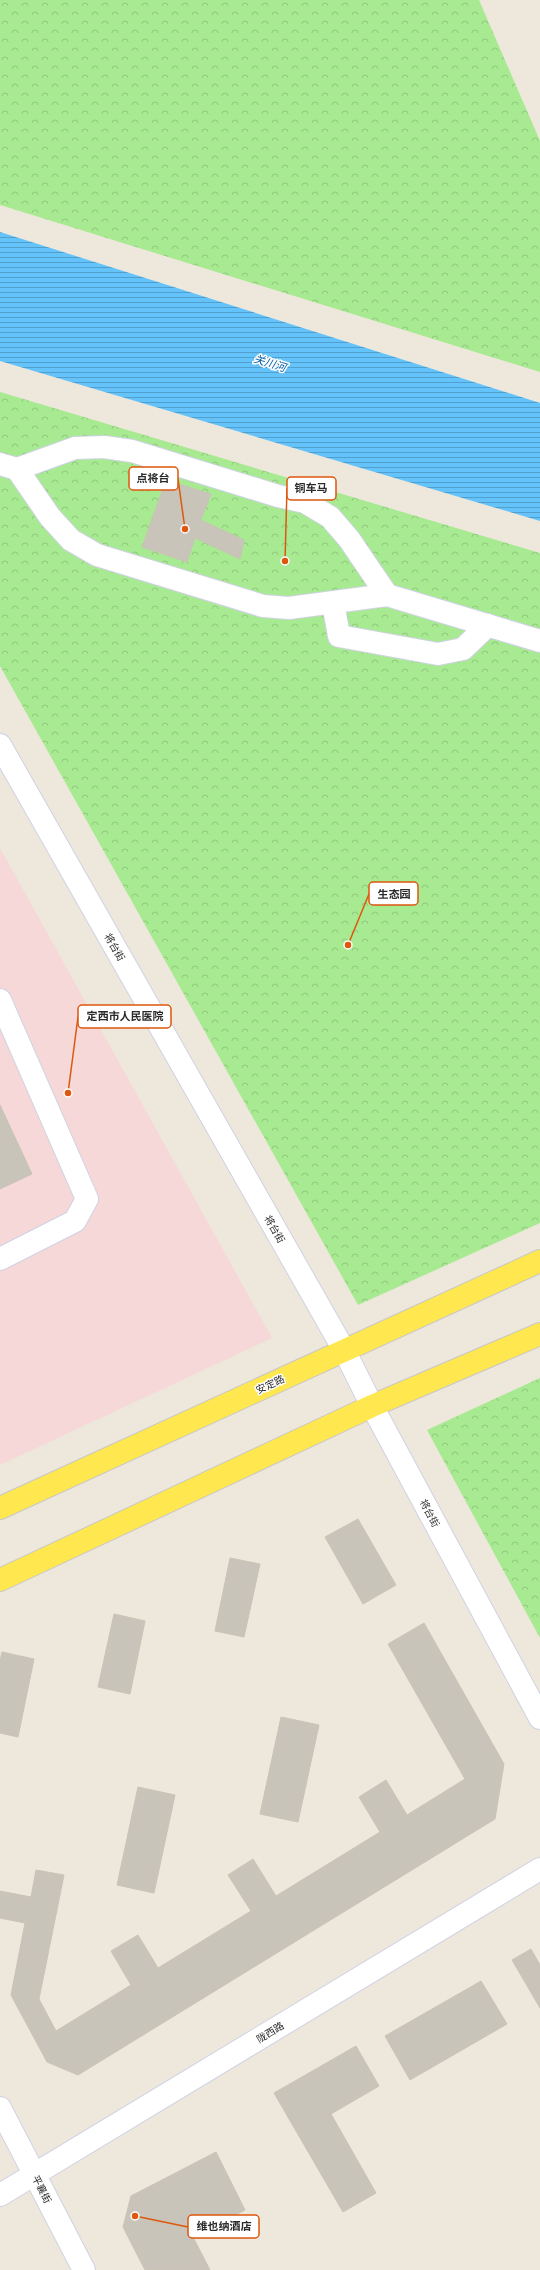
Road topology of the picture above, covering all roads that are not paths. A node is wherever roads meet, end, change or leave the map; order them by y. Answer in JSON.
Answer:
{"nodes":[{"id":1,"x":8,"y":467,"type":"edge"},
{"id":2,"x":387,"y":595,"type":"junction"},
{"id":3,"x":333,"y":603,"type":"junction"},
{"id":4,"x":488,"y":625,"type":"junction"},
{"id":5,"x":540,"y":641,"type":"edge"},
{"id":6,"x":0,"y":745,"type":"edge"},
{"id":7,"x":0,"y":1000,"type":"edge"},
{"id":8,"x":0,"y":1259,"type":"edge"},
{"id":9,"x":540,"y":1262,"type":"edge"},
{"id":10,"x":540,"y":1334,"type":"edge"},
{"id":11,"x":344,"y":1350,"type":"junction"},
{"id":12,"x":372,"y":1406,"type":"junction"},
{"id":13,"x":0,"y":1508,"type":"edge"},
{"id":14,"x":0,"y":1580,"type":"edge"},
{"id":15,"x":540,"y":1718,"type":"edge"},
{"id":16,"x":540,"y":1869,"type":"edge"},
{"id":17,"x":0,"y":2108,"type":"edge"},
{"id":18,"x":35,"y":2174,"type":"junction"},
{"id":19,"x":0,"y":2195,"type":"edge"},
{"id":20,"x":84,"y":2270,"type":"edge"}],
"edges":[{"from":1,"to":2,"type":"street"},
{"from":1,"to":3,"type":"street"},
{"from":2,"to":3,"type":"street"},
{"from":2,"to":4,"type":"street"},
{"from":3,"to":4,"type":"street"},
{"from":4,"to":5,"type":"street"},
{"from":6,"to":11,"type":"street","name":"将台街"},
{"from":7,"to":8,"type":"street"},
{"from":9,"to":11,"type":"main road","name":"安定路"},
{"from":10,"to":12,"type":"main road"},
{"from":11,"to":12,"type":"street","name":"将台街"},
{"from":11,"to":13,"type":"main road","name":"安定路"},
{"from":12,"to":14,"type":"main road"},
{"from":12,"to":15,"type":"street","name":"将台街"},
{"from":16,"to":18,"type":"street","name":"陇西路"},
{"from":17,"to":18,"type":"street","name":"平襄街"},
{"from":18,"to":19,"type":"street","name":"陇西路"},
{"from":18,"to":20,"type":"street","name":"平襄街"}]}
